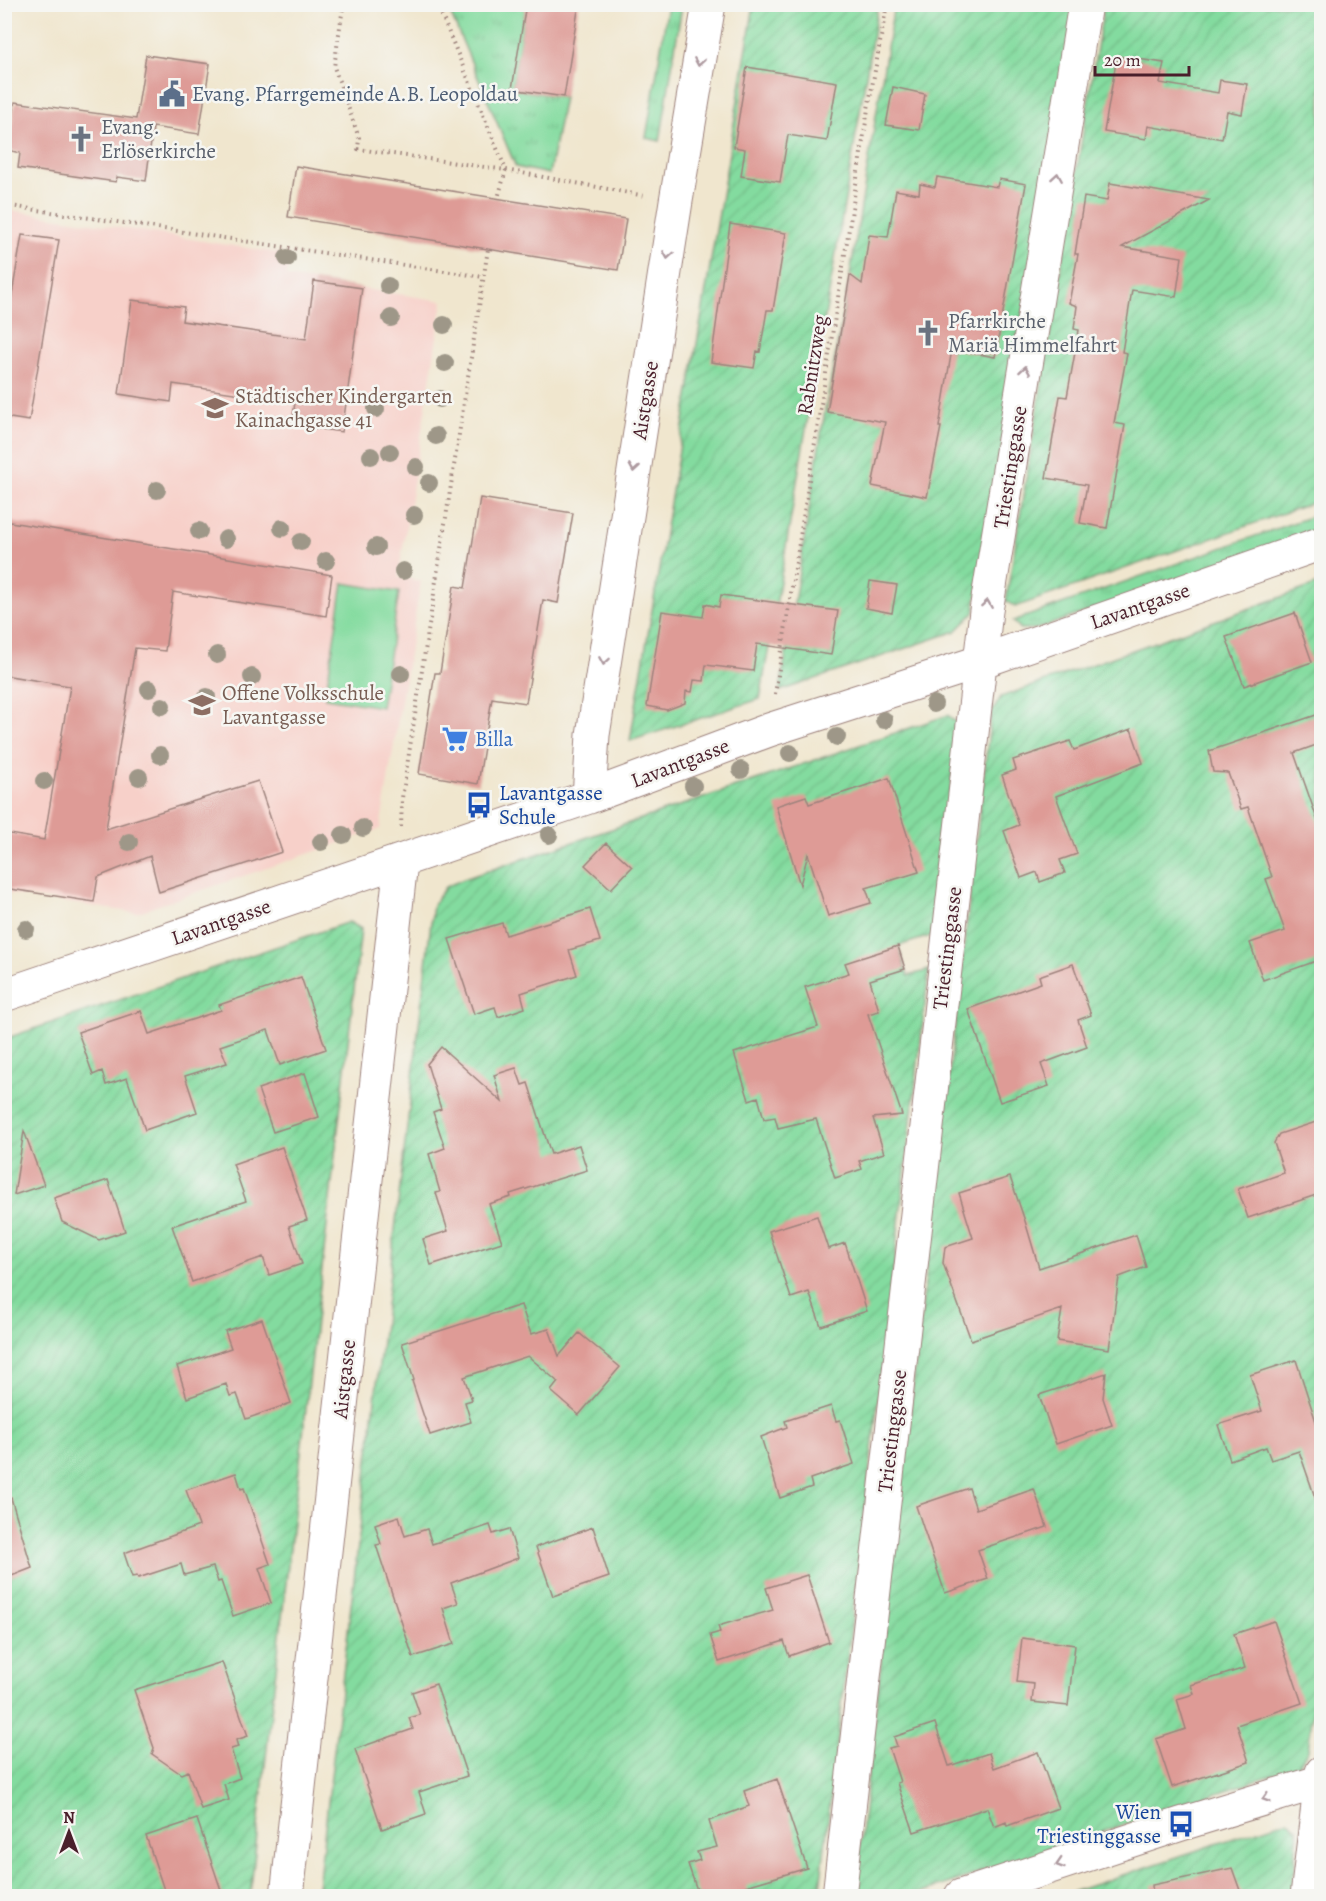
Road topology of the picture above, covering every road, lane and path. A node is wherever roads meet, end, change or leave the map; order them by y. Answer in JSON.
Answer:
{"nodes":[{"id":1,"x":328,"y":4,"type":"edge"},
{"id":2,"x":437,"y":4,"type":"edge"},
{"id":3,"x":709,"y":4,"type":"edge"},
{"id":4,"x":887,"y":4,"type":"edge"},
{"id":5,"x":1085,"y":4,"type":"edge"},
{"id":6,"x":506,"y":170,"type":"junction"},
{"id":7,"x":498,"y":198,"type":"dead end"},
{"id":8,"x":676,"y":201,"type":"junction"},
{"id":9,"x":4,"y":205,"type":"edge"},
{"id":10,"x":488,"y":249,"type":"dead end"},
{"id":11,"x":484,"y":277,"type":"junction"},
{"id":12,"x":1322,"y":543,"type":"edge"},
{"id":13,"x":980,"y":662,"type":"junction"},
{"id":14,"x":769,"y":730,"type":"junction"},
{"id":15,"x":589,"y":797,"type":"junction"},
{"id":16,"x":401,"y":862,"type":"junction"},
{"id":17,"x":4,"y":995,"type":"edge"},
{"id":18,"x":1321,"y":1778,"type":"edge"},
{"id":19,"x":287,"y":1896,"type":"edge"},
{"id":20,"x":839,"y":1896,"type":"edge"},
{"id":21,"x":961,"y":1896,"type":"edge"},
{"id":22,"x":1307,"y":1896,"type":"edge"}],
"edges":[{"from":1,"to":6,"type":"path"},
{"from":2,"to":6,"type":"path"},
{"from":3,"to":8,"type":"street","name":"Aistgasse","one_way":true},
{"from":4,"to":14,"type":"path","name":"Rabnitzweg"},
{"from":13,"to":5,"type":"street","name":"Triestinggasse","one_way":true},
{"from":6,"to":7,"type":"path"},
{"from":6,"to":8,"type":"path"},
{"from":8,"to":15,"type":"street","name":"Aistgasse","one_way":true},
{"from":9,"to":11,"type":"path"},
{"from":10,"to":11,"type":"path"},
{"from":11,"to":16,"type":"path"},
{"from":12,"to":13,"type":"street","name":"Lavantgasse"},
{"from":13,"to":14,"type":"street","name":"Lavantgasse"},
{"from":13,"to":20,"type":"street","name":"Triestinggasse"},
{"from":14,"to":15,"type":"street","name":"Lavantgasse"},
{"from":15,"to":16,"type":"street","name":"Lavantgasse"},
{"from":16,"to":17,"type":"street","name":"Lavantgasse"},
{"from":16,"to":19,"type":"street","name":"Aistgasse"},
{"from":18,"to":21,"type":"street","one_way":true},
{"from":18,"to":22,"type":"street"}]}
